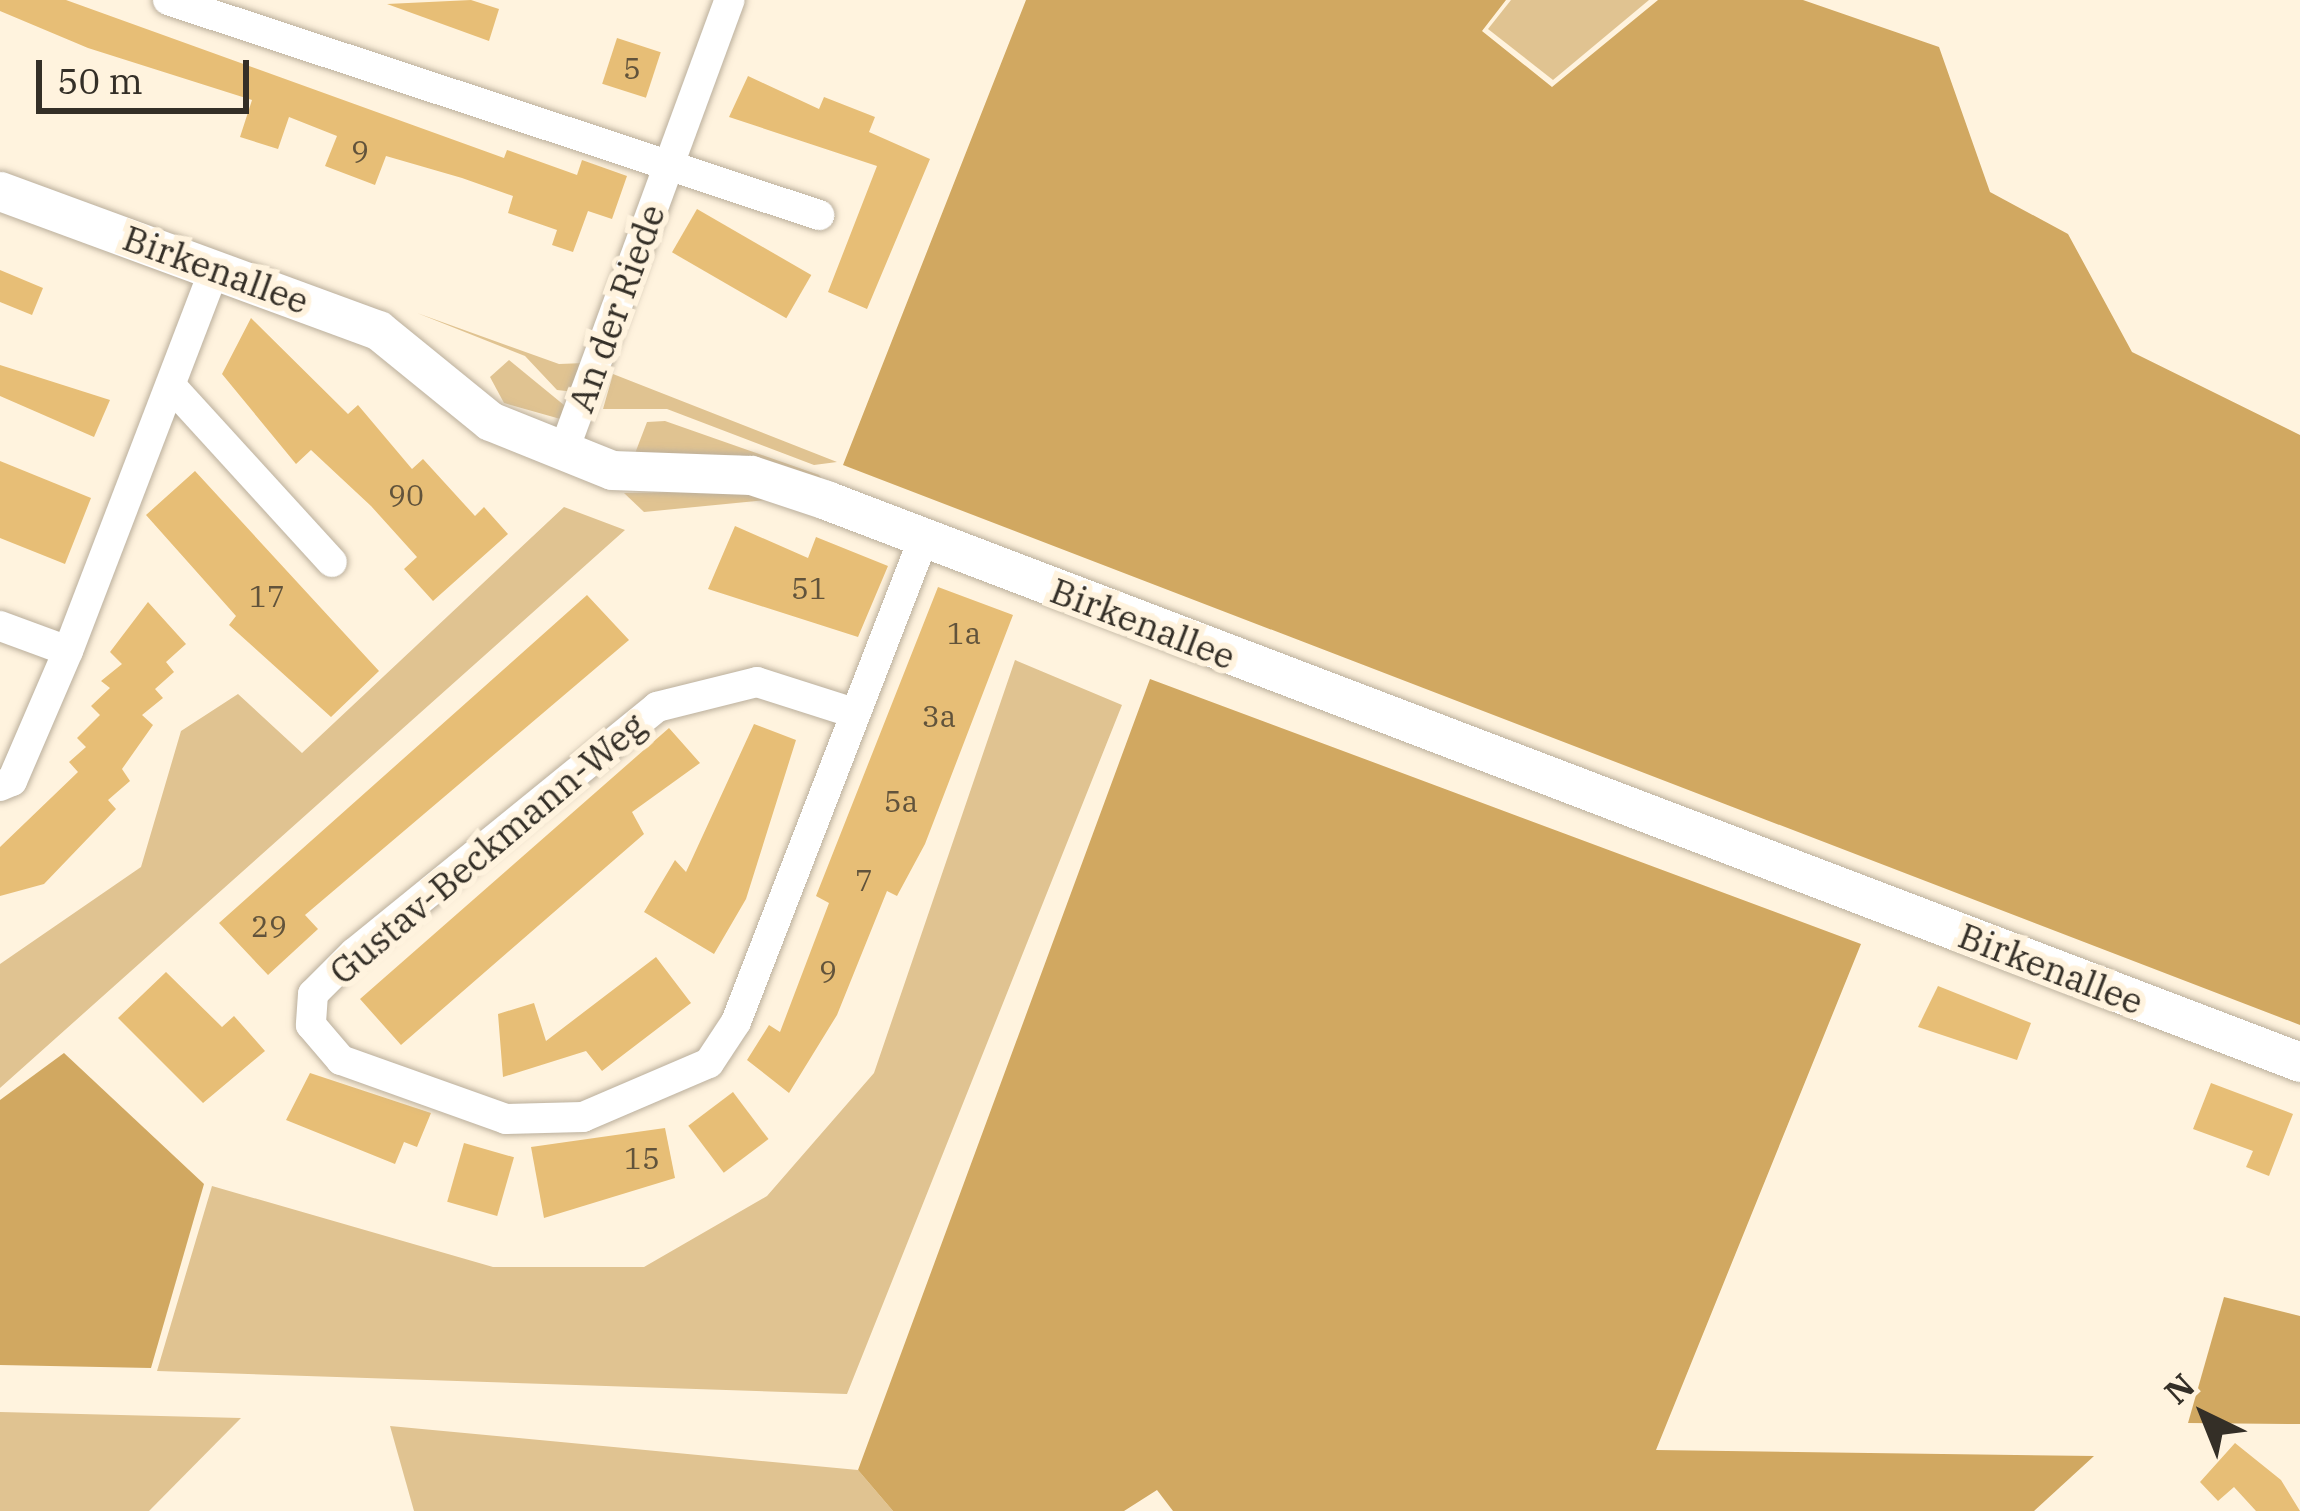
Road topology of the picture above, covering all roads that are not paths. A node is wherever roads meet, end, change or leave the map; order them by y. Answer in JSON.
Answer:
{"nodes":[{"id":1,"x":168,"y":0,"type":"edge"},
{"id":2,"x":730,"y":0,"type":"edge"},
{"id":3,"x":667,"y":166,"type":"junction"},
{"id":4,"x":0,"y":191,"type":"edge"},
{"id":5,"x":819,"y":215,"type":"dead end"},
{"id":6,"x":215,"y":268,"type":"junction"},
{"id":7,"x":172,"y":387,"type":"junction"},
{"id":8,"x":564,"y":450,"type":"junction"},
{"id":9,"x":923,"y":540,"type":"junction"},
{"id":10,"x":332,"y":562,"type":"dead end"},
{"id":11,"x":0,"y":626,"type":"edge"},
{"id":12,"x":68,"y":650,"type":"junction"},
{"id":13,"x":854,"y":713,"type":"junction"},
{"id":14,"x":0,"y":786,"type":"edge"},
{"id":15,"x":2300,"y":1062,"type":"edge"}],
"edges":[{"from":1,"to":3,"type":"street"},
{"from":2,"to":3,"type":"street","name":"An der Riede"},
{"from":3,"to":5,"type":"street","name":"An der Riede"},
{"from":3,"to":8,"type":"street","name":"An der Riede"},
{"from":4,"to":6,"type":"street","name":"Birkenallee"},
{"from":6,"to":7,"type":"street"},
{"from":6,"to":8,"type":"street","name":"Birkenallee"},
{"from":7,"to":10,"type":"street"},
{"from":7,"to":12,"type":"street"},
{"from":8,"to":9,"type":"street","name":"Birkenallee"},
{"from":9,"to":13,"type":"street","name":"Gustav-Beckmann-Weg"},
{"from":9,"to":15,"type":"street","name":"Birkenallee"},
{"from":11,"to":12,"type":"street"},
{"from":12,"to":14,"type":"street"},
{"from":13,"to":13,"type":"street","name":"Gustav-Beckmann-Weg"}]}
